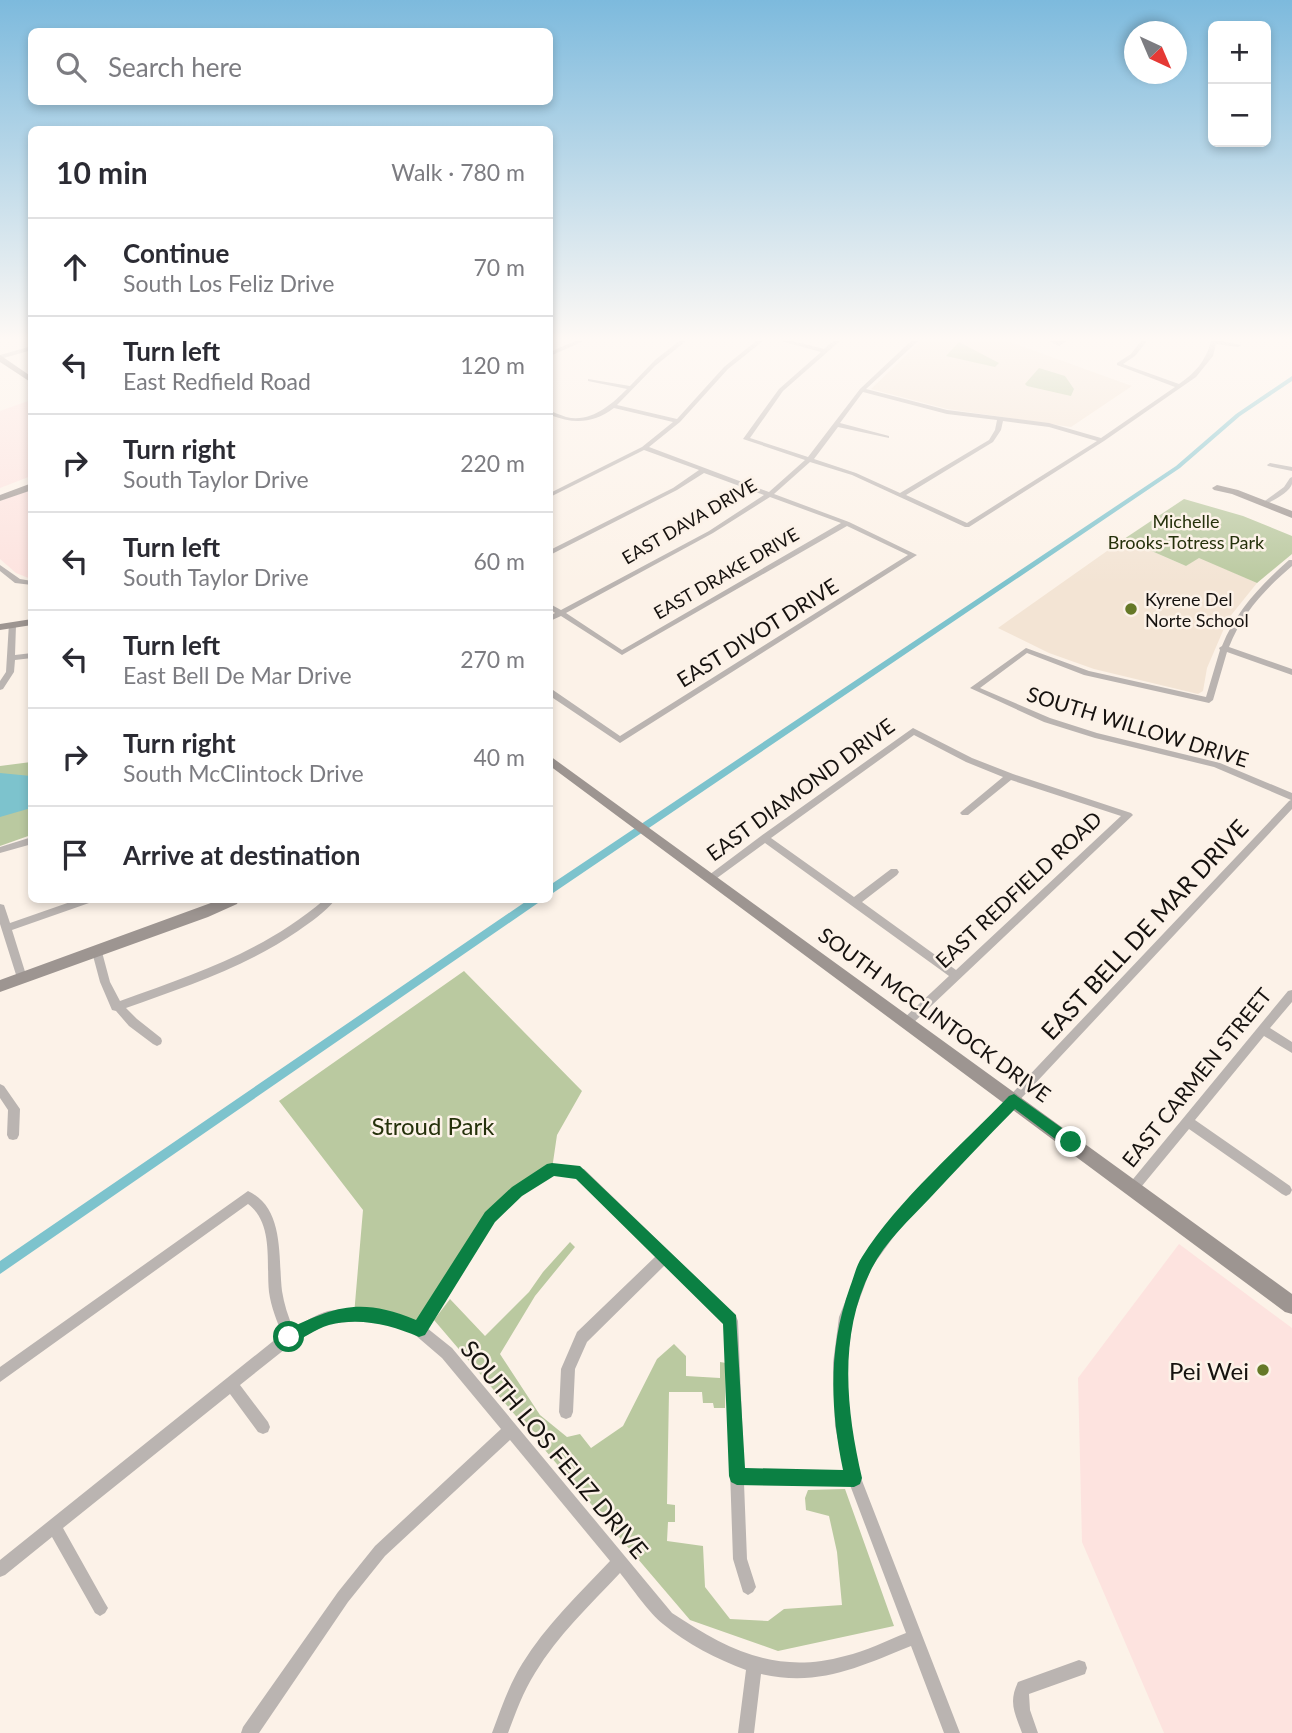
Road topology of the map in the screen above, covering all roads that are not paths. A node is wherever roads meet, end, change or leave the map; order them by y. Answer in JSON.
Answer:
{"nodes":[{"id":1,"x":677,"y":422,"type":"edge"},
{"id":2,"x":758,"y":422,"type":"edge"},
{"id":3,"x":999,"y":422,"type":"edge"},
{"id":4,"x":1021,"y":422,"type":"edge"},
{"id":5,"x":1128,"y":422,"type":"edge"},
{"id":6,"x":835,"y":424,"type":"joint"},
{"id":7,"x":887,"y":437,"type":"dead end"},
{"id":8,"x":1102,"y":440,"type":"junction"},
{"id":9,"x":644,"y":447,"type":"junction"},
{"id":10,"x":810,"y":459,"type":"junction"},
{"id":11,"x":1270,"y":465,"type":"dead end"},
{"id":12,"x":1292,"y":469,"type":"edge"},
{"id":13,"x":704,"y":470,"type":"junction"},
{"id":14,"x":1292,"y":479,"type":"edge"},
{"id":15,"x":28,"y":480,"type":"edge"},
{"id":16,"x":28,"y":488,"type":"edge"},
{"id":17,"x":1217,"y":488,"type":"dead end"},
{"id":18,"x":0,"y":490,"type":"edge"},
{"id":19,"x":553,"y":493,"type":"edge"},
{"id":20,"x":770,"y":494,"type":"junction"},
{"id":21,"x":901,"y":495,"type":"junction"},
{"id":22,"x":0,"y":498,"type":"edge"},
{"id":23,"x":1264,"y":504,"type":"junction"},
{"id":24,"x":1292,"y":514,"type":"edge"},
{"id":25,"x":847,"y":523,"type":"junction"},
{"id":26,"x":553,"y":551,"type":"edge"},
{"id":27,"x":1292,"y":562,"type":"edge"},
{"id":28,"x":0,"y":567,"type":"edge"},
{"id":29,"x":10,"y":575,"type":"junction"},
{"id":30,"x":0,"y":579,"type":"edge"},
{"id":31,"x":28,"y":582,"type":"edge"},
{"id":32,"x":553,"y":608,"type":"edge"},
{"id":33,"x":560,"y":613,"type":"junction"},
{"id":34,"x":553,"y":617,"type":"edge"},
{"id":35,"x":28,"y":623,"type":"edge"},
{"id":36,"x":6,"y":626,"type":"edge"},
{"id":37,"x":1223,"y":648,"type":"junction"},
{"id":38,"x":28,"y":656,"type":"edge"},
{"id":39,"x":12,"y":658,"type":"junction"},
{"id":40,"x":1292,"y":671,"type":"edge"},
{"id":41,"x":0,"y":687,"type":"edge"},
{"id":42,"x":553,"y":694,"type":"edge"},
{"id":43,"x":553,"y":762,"type":"edge"},
{"id":44,"x":1010,"y":776,"type":"junction"},
{"id":45,"x":1292,"y":797,"type":"edge"},
{"id":46,"x":1292,"y":803,"type":"edge"},
{"id":47,"x":965,"y":813,"type":"dead end"},
{"id":48,"x":764,"y":838,"type":"junction"},
{"id":49,"x":28,"y":841,"type":"edge"},
{"id":50,"x":0,"y":850,"type":"edge"},
{"id":51,"x":894,"y":872,"type":"dead end"},
{"id":52,"x":710,"y":877,"type":"junction"},
{"id":53,"x":77,"y":903,"type":"edge"},
{"id":54,"x":226,"y":903,"type":"edge"},
{"id":55,"x":326,"y":903,"type":"edge"},
{"id":56,"x":854,"y":903,"type":"junction"},
{"id":57,"x":0,"y":908,"type":"edge"},
{"id":58,"x":6,"y":928,"type":"junction"},
{"id":59,"x":97,"y":952,"type":"junction"},
{"id":60,"x":956,"y":975,"type":"junction"},
{"id":61,"x":22,"y":978,"type":"junction"},
{"id":62,"x":0,"y":986,"type":"edge"},
{"id":63,"x":1292,"y":994,"type":"edge"},
{"id":64,"x":116,"y":1007,"type":"junction"},
{"id":65,"x":907,"y":1022,"type":"junction"},
{"id":66,"x":1263,"y":1029,"type":"junction"},
{"id":67,"x":158,"y":1041,"type":"dead end"},
{"id":68,"x":1292,"y":1048,"type":"edge"},
{"id":69,"x":0,"y":1089,"type":"edge"},
{"id":70,"x":1014,"y":1100,"type":"junction"},
{"id":71,"x":1187,"y":1121,"type":"junction"},
{"id":72,"x":13,"y":1135,"type":"dead end"},
{"id":73,"x":1133,"y":1188,"type":"junction"},
{"id":74,"x":1286,"y":1190,"type":"dead end"},
{"id":75,"x":665,"y":1256,"type":"junction"},
{"id":76,"x":1292,"y":1305,"type":"edge"},
{"id":77,"x":419,"y":1329,"type":"junction"},
{"id":78,"x":289,"y":1337,"type":"junction"},
{"id":79,"x":0,"y":1375,"type":"edge"},
{"id":80,"x":231,"y":1384,"type":"junction"},
{"id":81,"x":566,"y":1412,"type":"dead end"},
{"id":82,"x":263,"y":1427,"type":"dead end"},
{"id":83,"x":510,"y":1430,"type":"junction"},
{"id":84,"x":737,"y":1476,"type":"junction"},
{"id":85,"x":854,"y":1478,"type":"junction"},
{"id":86,"x":54,"y":1526,"type":"junction"},
{"id":87,"x":620,"y":1562,"type":"junction"},
{"id":88,"x":0,"y":1570,"type":"edge"},
{"id":89,"x":748,"y":1587,"type":"dead end"},
{"id":90,"x":100,"y":1608,"type":"dead end"},
{"id":91,"x":914,"y":1637,"type":"junction"},
{"id":92,"x":754,"y":1667,"type":"junction"},
{"id":93,"x":1079,"y":1668,"type":"dead end"},
{"id":94,"x":249,"y":1733,"type":"edge"},
{"id":95,"x":500,"y":1733,"type":"edge"},
{"id":96,"x":746,"y":1733,"type":"edge"},
{"id":97,"x":952,"y":1733,"type":"edge"},
{"id":98,"x":1030,"y":1733,"type":"edge"}],
"edges":[{"from":1,"to":9,"type":"street"},
{"from":2,"to":10,"type":"street"},
{"from":3,"to":21,"type":"street"},
{"from":4,"to":8,"type":"street"},
{"from":5,"to":8,"type":"street"},
{"from":6,"to":7,"type":"street"},
{"from":6,"to":10,"type":"street","name":"EAST DAVA DRIVE"},
{"from":8,"to":21,"type":"street"},
{"from":9,"to":13,"type":"street"},
{"from":9,"to":19,"type":"street"},
{"from":10,"to":20,"type":"street","name":"EAST DAVA DRIVE"},
{"from":10,"to":21,"type":"street"},
{"from":11,"to":12,"type":"street"},
{"from":13,"to":20,"type":"street"},
{"from":13,"to":26,"type":"street"},
{"from":14,"to":23,"type":"street"},
{"from":15,"to":18,"type":"main road"},
{"from":16,"to":22,"type":"main road"},
{"from":17,"to":23,"type":"main road"},
{"from":20,"to":25,"type":"street"},
{"from":20,"to":33,"type":"street","name":"EAST DAVA DRIVE"},
{"from":23,"to":24,"type":"main road"},
{"from":25,"to":33,"type":"street","name":"EAST DRAKE DRIVE"},
{"from":25,"to":42,"type":"street","name":"EAST DIVOT DRIVE"},
{"from":27,"to":37,"type":"street"},
{"from":28,"to":29,"type":"street"},
{"from":29,"to":30,"type":"street"},
{"from":29,"to":31,"type":"street"},
{"from":32,"to":33,"type":"street"},
{"from":33,"to":34,"type":"street","name":"EAST DAVA DRIVE"},
{"from":35,"to":36,"type":"main road"},
{"from":36,"to":39,"type":"street"},
{"from":37,"to":40,"type":"street"},
{"from":37,"to":45,"type":"street","name":"SOUTH WILLOW DRIVE"},
{"from":38,"to":39,"type":"street"},
{"from":39,"to":41,"type":"street"},
{"from":43,"to":52,"type":"main road","name":"SOUTH MCCLINTOCK DRIVE"},
{"from":44,"to":47,"type":"street"},
{"from":44,"to":48,"type":"street","name":"EAST DIAMOND DRIVE"},
{"from":44,"to":60,"type":"street","name":"EAST REDFIELD ROAD"},
{"from":46,"to":70,"type":"street","name":"EAST BELL DE MAR DRIVE"},
{"from":48,"to":52,"type":"street","name":"EAST DIAMOND DRIVE"},
{"from":48,"to":56,"type":"street"},
{"from":49,"to":50,"type":"street"},
{"from":51,"to":56,"type":"street"},
{"from":52,"to":65,"type":"main road","name":"SOUTH MCCLINTOCK DRIVE"},
{"from":53,"to":58,"type":"street"},
{"from":54,"to":59,"type":"main road"},
{"from":55,"to":64,"type":"street"},
{"from":56,"to":60,"type":"street"},
{"from":57,"to":58,"type":"street"},
{"from":58,"to":61,"type":"street"},
{"from":59,"to":61,"type":"main road"},
{"from":59,"to":64,"type":"street"},
{"from":60,"to":65,"type":"street","name":"EAST REDFIELD ROAD"},
{"from":61,"to":62,"type":"main road"},
{"from":63,"to":66,"type":"street","name":"EAST CARMEN STREET"},
{"from":64,"to":67,"type":"street"},
{"from":65,"to":70,"type":"main road","name":"SOUTH MCCLINTOCK DRIVE"},
{"from":66,"to":68,"type":"street"},
{"from":66,"to":71,"type":"street","name":"EAST CARMEN STREET"},
{"from":69,"to":72,"type":"street"},
{"from":70,"to":73,"type":"main road","name":"SOUTH MCCLINTOCK DRIVE"},
{"from":70,"to":85,"type":"street","name":"EAST BELL DE MAR DRIVE"},
{"from":71,"to":73,"type":"street","name":"EAST CARMEN STREET"},
{"from":71,"to":74,"type":"street"},
{"from":73,"to":76,"type":"main road","name":"SOUTH MCCLINTOCK DRIVE"},
{"from":75,"to":77,"type":"street"},
{"from":75,"to":81,"type":"street"},
{"from":75,"to":84,"type":"street"},
{"from":77,"to":78,"type":"street","name":"SOUTH LOS FELIZ DRIVE"},
{"from":77,"to":83,"type":"street","name":"SOUTH LOS FELIZ DRIVE"},
{"from":78,"to":79,"type":"street"},
{"from":78,"to":80,"type":"street"},
{"from":80,"to":82,"type":"street"},
{"from":80,"to":86,"type":"street"},
{"from":83,"to":87,"type":"street","name":"SOUTH LOS FELIZ DRIVE"},
{"from":83,"to":94,"type":"street"},
{"from":84,"to":85,"type":"street"},
{"from":84,"to":89,"type":"street"},
{"from":85,"to":91,"type":"street","name":"EAST BELL DE MAR DRIVE"},
{"from":86,"to":88,"type":"street"},
{"from":86,"to":90,"type":"street"},
{"from":87,"to":92,"type":"street","name":"SOUTH LOS FELIZ DRIVE"},
{"from":87,"to":95,"type":"street"},
{"from":91,"to":92,"type":"street","name":"SOUTH LOS FELIZ DRIVE"},
{"from":91,"to":97,"type":"street","name":"EAST BELL DE MAR DRIVE"},
{"from":92,"to":96,"type":"street"},
{"from":93,"to":98,"type":"street"}]}
